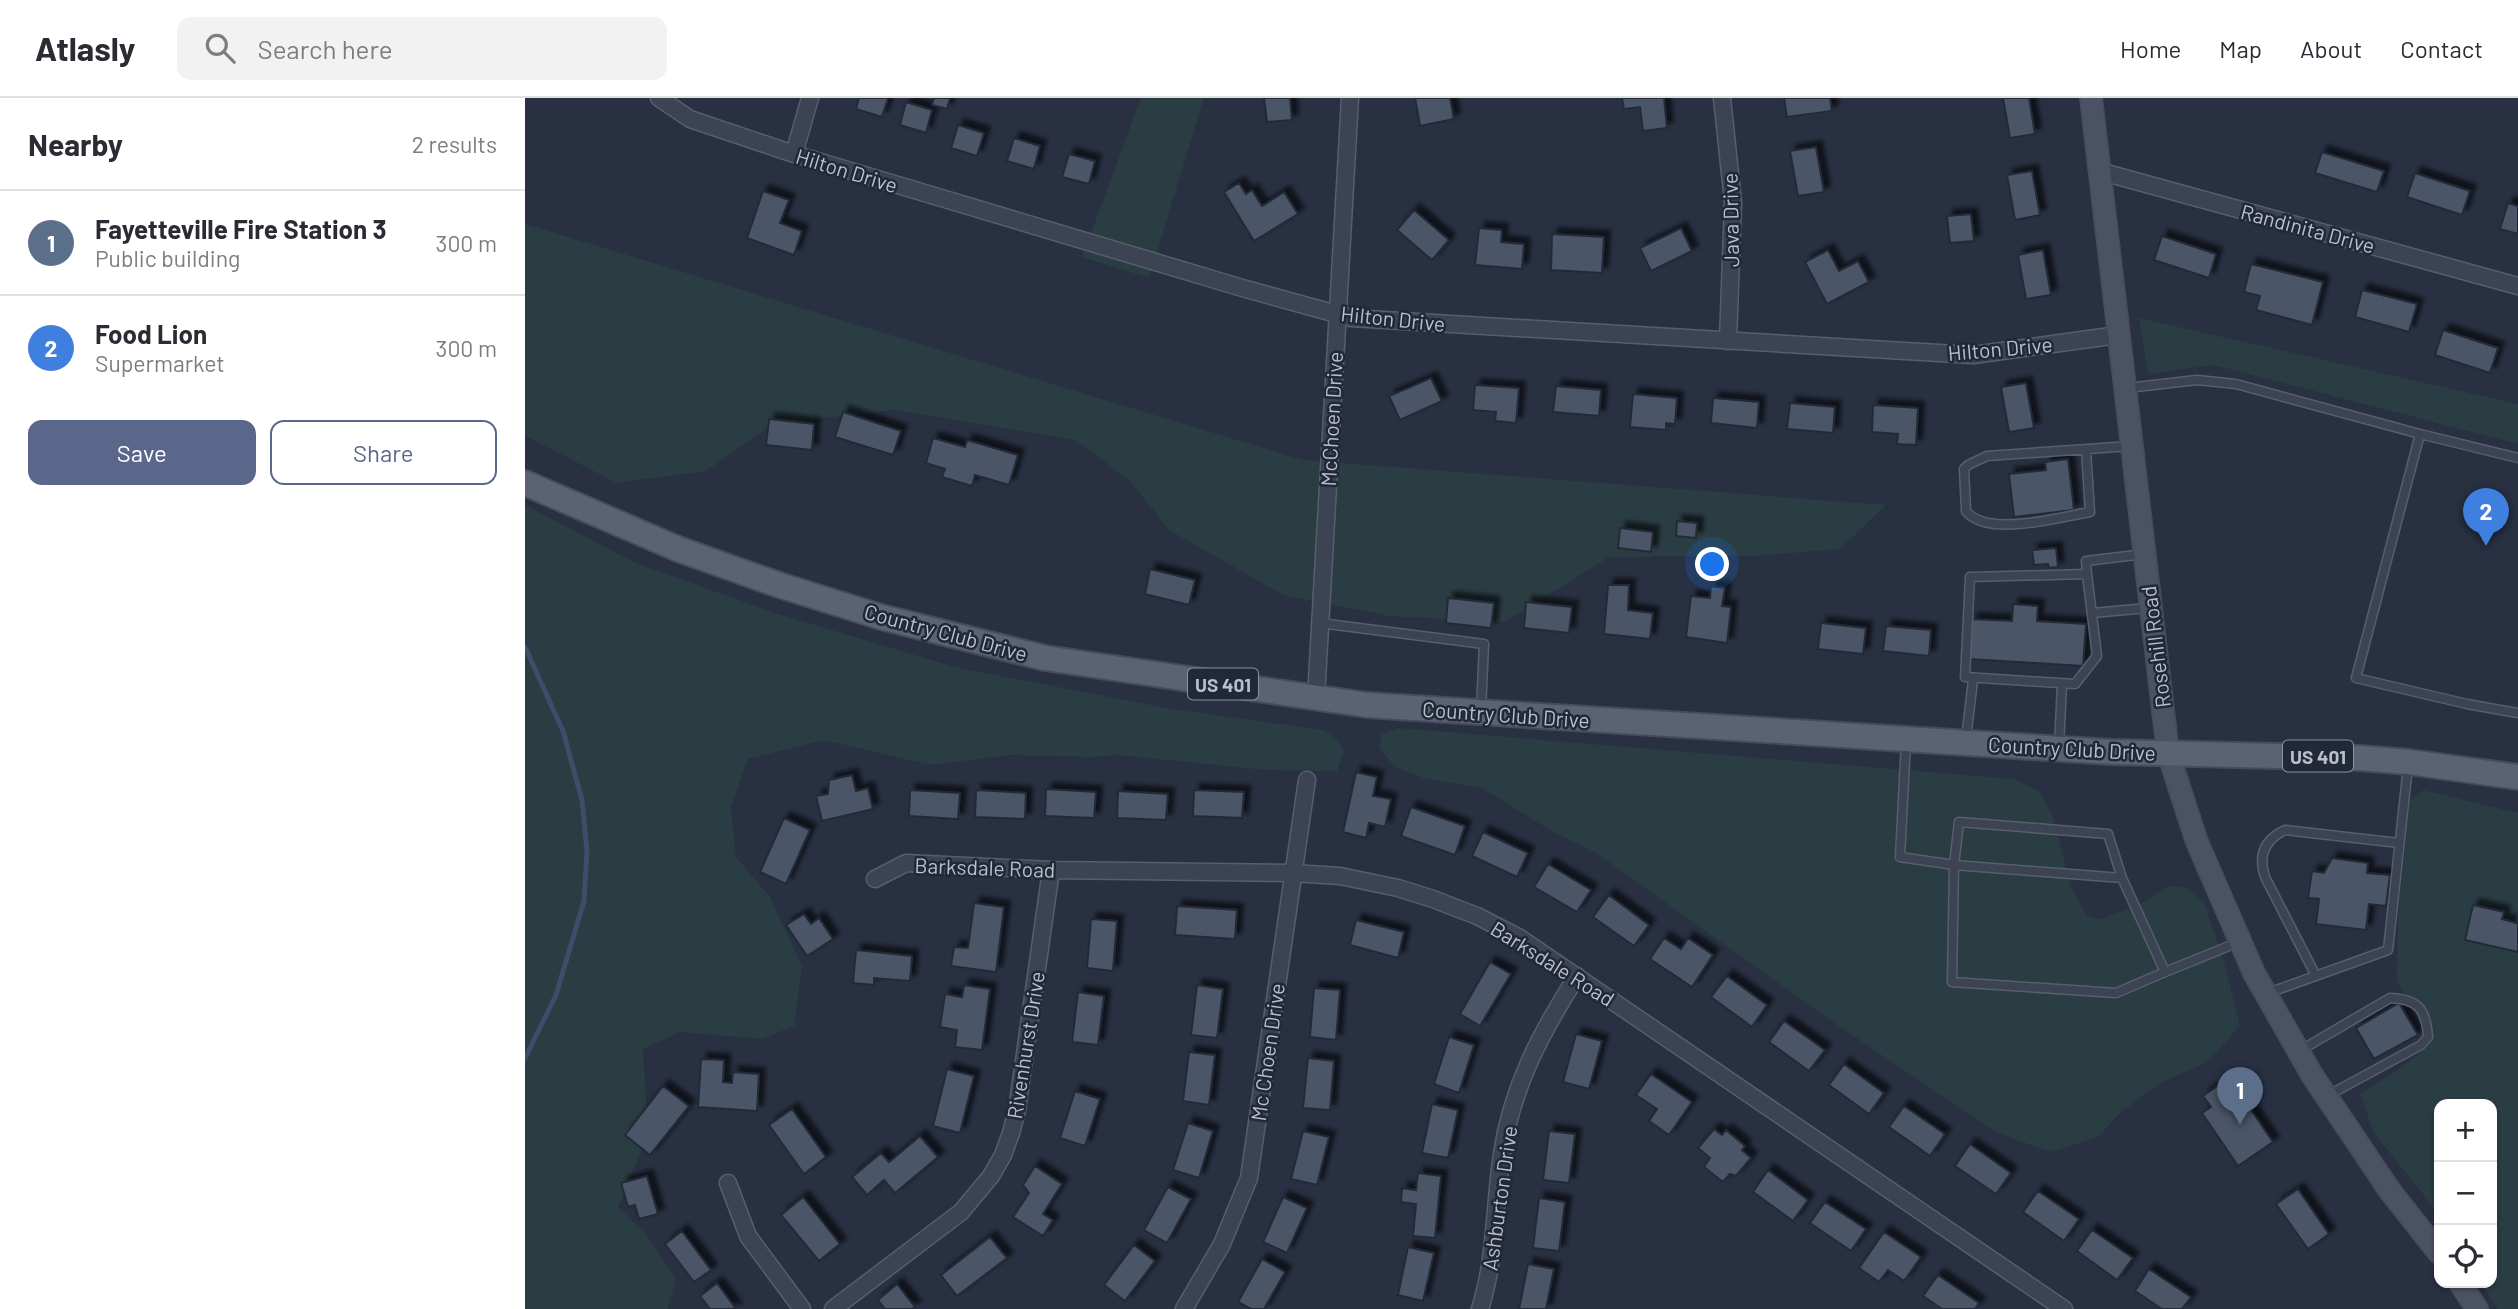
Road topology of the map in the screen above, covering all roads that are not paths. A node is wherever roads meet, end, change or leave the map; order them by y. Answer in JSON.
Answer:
{"nodes":[{"id":1,"x":659,"y":98,"type":"edge"},
{"id":2,"x":810,"y":98,"type":"edge"},
{"id":3,"x":1350,"y":98,"type":"edge"},
{"id":4,"x":1722,"y":98,"type":"edge"},
{"id":5,"x":2091,"y":98,"type":"edge"},
{"id":6,"x":794,"y":154,"type":"junction"},
{"id":7,"x":2099,"y":171,"type":"junction"},
{"id":8,"x":2518,"y":286,"type":"edge"},
{"id":9,"x":1337,"y":314,"type":"junction"},
{"id":10,"x":2118,"y":335,"type":"junction"},
{"id":11,"x":1728,"y":341,"type":"junction"},
{"id":12,"x":2124,"y":388,"type":"junction"},
{"id":13,"x":2420,"y":434,"type":"junction"},
{"id":14,"x":2131,"y":446,"type":"junction"},
{"id":15,"x":2086,"y":450,"type":"junction"},
{"id":16,"x":2518,"y":458,"type":"edge"},
{"id":17,"x":525,"y":483,"type":"edge"},
{"id":18,"x":2144,"y":554,"type":"junction"},
{"id":19,"x":2087,"y":574,"type":"junction"},
{"id":20,"x":2151,"y":608,"type":"junction"},
{"id":21,"x":2092,"y":613,"type":"junction"},
{"id":22,"x":1320,"y":623,"type":"junction"},
{"id":23,"x":1973,"y":680,"type":"junction"},
{"id":24,"x":2062,"y":684,"type":"junction"},
{"id":25,"x":1316,"y":698,"type":"junction"},
{"id":26,"x":1481,"y":712,"type":"junction"},
{"id":27,"x":2518,"y":713,"type":"edge"},
{"id":28,"x":1906,"y":739,"type":"junction"},
{"id":29,"x":1965,"y":743,"type":"junction"},
{"id":30,"x":2059,"y":748,"type":"junction"},
{"id":31,"x":2168,"y":753,"type":"junction"},
{"id":32,"x":2409,"y":762,"type":"junction"},
{"id":33,"x":2518,"y":778,"type":"edge"},
{"id":34,"x":1307,"y":780,"type":"dead end"},
{"id":35,"x":1997,"y":825,"type":"junction"},
{"id":36,"x":2020,"y":827,"type":"junction"},
{"id":37,"x":1996,"y":836,"type":"dead end"},
{"id":38,"x":2019,"y":837,"type":"dead end"},
{"id":39,"x":2399,"y":843,"type":"junction"},
{"id":40,"x":1954,"y":865,"type":"junction"},
{"id":41,"x":1051,"y":870,"type":"junction"},
{"id":42,"x":1292,"y":873,"type":"junction"},
{"id":43,"x":2122,"y":878,"type":"junction"},
{"id":44,"x":875,"y":879,"type":"dead end"},
{"id":45,"x":2240,"y":942,"type":"junction"},
{"id":46,"x":2165,"y":972,"type":"junction"},
{"id":47,"x":1577,"y":976,"type":"junction"},
{"id":48,"x":2316,"y":976,"type":"junction"},
{"id":49,"x":2265,"y":994,"type":"junction"},
{"id":50,"x":2299,"y":1052,"type":"junction"},
{"id":51,"x":2327,"y":1097,"type":"junction"},
{"id":52,"x":728,"y":1183,"type":"dead end"},
{"id":53,"x":2434,"y":1247,"type":"edge"},
{"id":54,"x":2463,"y":1288,"type":"edge"},
{"id":55,"x":802,"y":1309,"type":"edge"},
{"id":56,"x":833,"y":1309,"type":"edge"},
{"id":57,"x":1184,"y":1309,"type":"edge"},
{"id":58,"x":1480,"y":1309,"type":"edge"},
{"id":59,"x":2064,"y":1309,"type":"edge"},
{"id":60,"x":2477,"y":1309,"type":"edge"}],
"edges":[{"from":1,"to":6,"type":"street","name":"Hilton Drive"},
{"from":2,"to":6,"type":"street"},
{"from":3,"to":9,"type":"street","name":"McChoen Drive"},
{"from":4,"to":11,"type":"street","name":"Java Drive"},
{"from":5,"to":7,"type":"main road","name":"Rosehill Road"},
{"from":6,"to":9,"type":"street","name":"Hilton Drive"},
{"from":7,"to":8,"type":"street","name":"Randinita Drive"},
{"from":7,"to":10,"type":"main road","name":"Rosehill Road"},
{"from":9,"to":11,"type":"street","name":"Hilton Drive"},
{"from":9,"to":22,"type":"street","name":"McChoen Drive"},
{"from":10,"to":11,"type":"street","name":"Hilton Drive"},
{"from":10,"to":12,"type":"main road","name":"Rosehill Road"},
{"from":12,"to":13,"type":"lane"},
{"from":12,"to":14,"type":"main road","name":"Rosehill Road"},
{"from":13,"to":16,"type":"lane"},
{"from":13,"to":27,"type":"lane"},
{"from":14,"to":15,"type":"lane"},
{"from":14,"to":18,"type":"main road","name":"Rosehill Road"},
{"from":15,"to":15,"type":"lane"},
{"from":17,"to":25,"type":"main road","name":"Country Club Drive","number":"US 401"},
{"from":18,"to":19,"type":"lane"},
{"from":18,"to":20,"type":"main road","name":"Rosehill Road"},
{"from":19,"to":21,"type":"lane"},
{"from":19,"to":23,"type":"lane"},
{"from":20,"to":21,"type":"lane"},
{"from":20,"to":31,"type":"main road","name":"Rosehill Road"},
{"from":21,"to":24,"type":"lane"},
{"from":22,"to":25,"type":"street","name":"McChoen Drive"},
{"from":22,"to":26,"type":"lane"},
{"from":23,"to":24,"type":"lane"},
{"from":23,"to":29,"type":"lane"},
{"from":24,"to":30,"type":"lane"},
{"from":25,"to":26,"type":"main road","name":"Country Club Drive","number":"US 401"},
{"from":26,"to":28,"type":"main road","name":"Country Club Drive","number":"US 401"},
{"from":28,"to":29,"type":"main road","name":"Country Club Drive","number":"US 401"},
{"from":28,"to":40,"type":"lane"},
{"from":29,"to":30,"type":"main road","name":"Country Club Drive","number":"US 401"},
{"from":30,"to":31,"type":"main road","name":"Country Club Drive","number":"US 401"},
{"from":31,"to":32,"type":"main road","name":"Country Club Drive","number":"US 401"},
{"from":31,"to":45,"type":"main road","name":"Rosehill Road"},
{"from":32,"to":33,"type":"main road","name":"Country Club Drive","number":"US 401"},
{"from":32,"to":39,"type":"lane"},
{"from":34,"to":42,"type":"street","name":"Mc Choen Drive"},
{"from":35,"to":36,"type":"lane"},
{"from":35,"to":37,"type":"lane"},
{"from":35,"to":40,"type":"lane"},
{"from":36,"to":38,"type":"lane"},
{"from":36,"to":43,"type":"lane"},
{"from":39,"to":48,"type":"lane"},
{"from":39,"to":48,"type":"lane"},
{"from":40,"to":43,"type":"lane"},
{"from":40,"to":46,"type":"lane"},
{"from":41,"to":42,"type":"street","name":"Barksdale Road"},
{"from":41,"to":44,"type":"street","name":"Barksdale Road"},
{"from":41,"to":56,"type":"street","name":"Rivenhurst Drive"},
{"from":42,"to":47,"type":"street","name":"Barksdale Road"},
{"from":42,"to":57,"type":"street","name":"Mc Choen Drive"},
{"from":43,"to":46,"type":"lane"},
{"from":45,"to":46,"type":"lane"},
{"from":45,"to":49,"type":"main road","name":"Rosehill Road"},
{"from":47,"to":58,"type":"street","name":"Ashburton Drive"},
{"from":47,"to":59,"type":"street","name":"Barksdale Road"},
{"from":48,"to":49,"type":"lane"},
{"from":49,"to":50,"type":"main road","name":"Rosehill Road"},
{"from":50,"to":51,"type":"main road","name":"Rosehill Road"},
{"from":50,"to":51,"type":"lane"},
{"from":51,"to":53,"type":"main road","name":"Rosehill Road"},
{"from":52,"to":55,"type":"street"},
{"from":54,"to":60,"type":"main road"}]}
